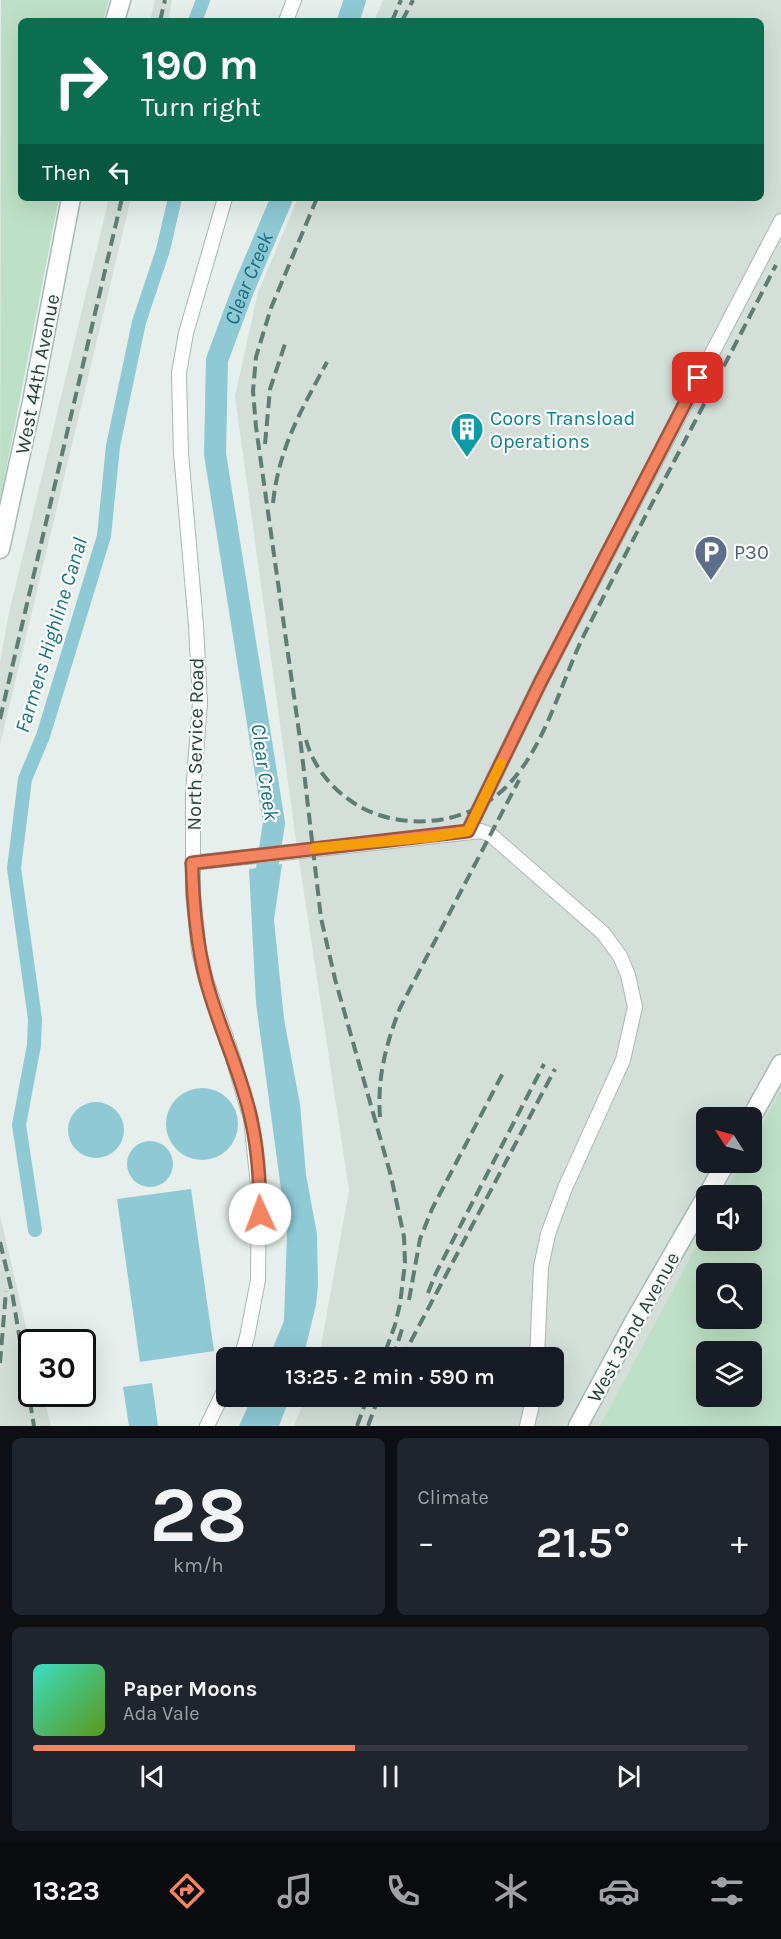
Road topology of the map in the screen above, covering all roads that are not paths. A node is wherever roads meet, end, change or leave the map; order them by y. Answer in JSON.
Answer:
{"nodes":[{"id":1,"x":121,"y":0,"type":"edge"},
{"id":2,"x":294,"y":0,"type":"edge"},
{"id":3,"x":116,"y":18,"type":"edge"},
{"id":4,"x":287,"y":18,"type":"edge"},
{"id":5,"x":70,"y":201,"type":"edge"},
{"id":6,"x":224,"y":201,"type":"edge"},
{"id":7,"x":781,"y":221,"type":"edge"},
{"id":8,"x":0,"y":549,"type":"edge"},
{"id":9,"x":468,"y":831,"type":"junction"},
{"id":10,"x":192,"y":863,"type":"junction"},
{"id":11,"x":781,"y":1064,"type":"edge"},
{"id":12,"x":757,"y":1107,"type":"edge"},
{"id":13,"x":696,"y":1215,"type":"edge"},
{"id":14,"x":244,"y":1347,"type":"edge"},
{"id":15,"x":537,"y":1347,"type":"edge"},
{"id":16,"x":216,"y":1407,"type":"edge"},
{"id":17,"x":531,"y":1407,"type":"edge"},
{"id":18,"x":207,"y":1426,"type":"edge"},
{"id":19,"x":527,"y":1426,"type":"edge"},
{"id":20,"x":578,"y":1426,"type":"edge"}],
"edges":[{"from":1,"to":3,"type":"street"},
{"from":2,"to":4,"type":"street"},
{"from":5,"to":8,"type":"street","name":"West 44th Avenue"},
{"from":6,"to":10,"type":"street","name":"North Service Road"},
{"from":7,"to":9,"type":"street"},
{"from":9,"to":10,"type":"street"},
{"from":9,"to":15,"type":"street"},
{"from":10,"to":14,"type":"street","name":"North Service Road"},
{"from":11,"to":12,"type":"street"},
{"from":13,"to":20,"type":"street","name":"West 32nd Avenue"},
{"from":16,"to":18,"type":"street"},
{"from":17,"to":19,"type":"street"}]}
